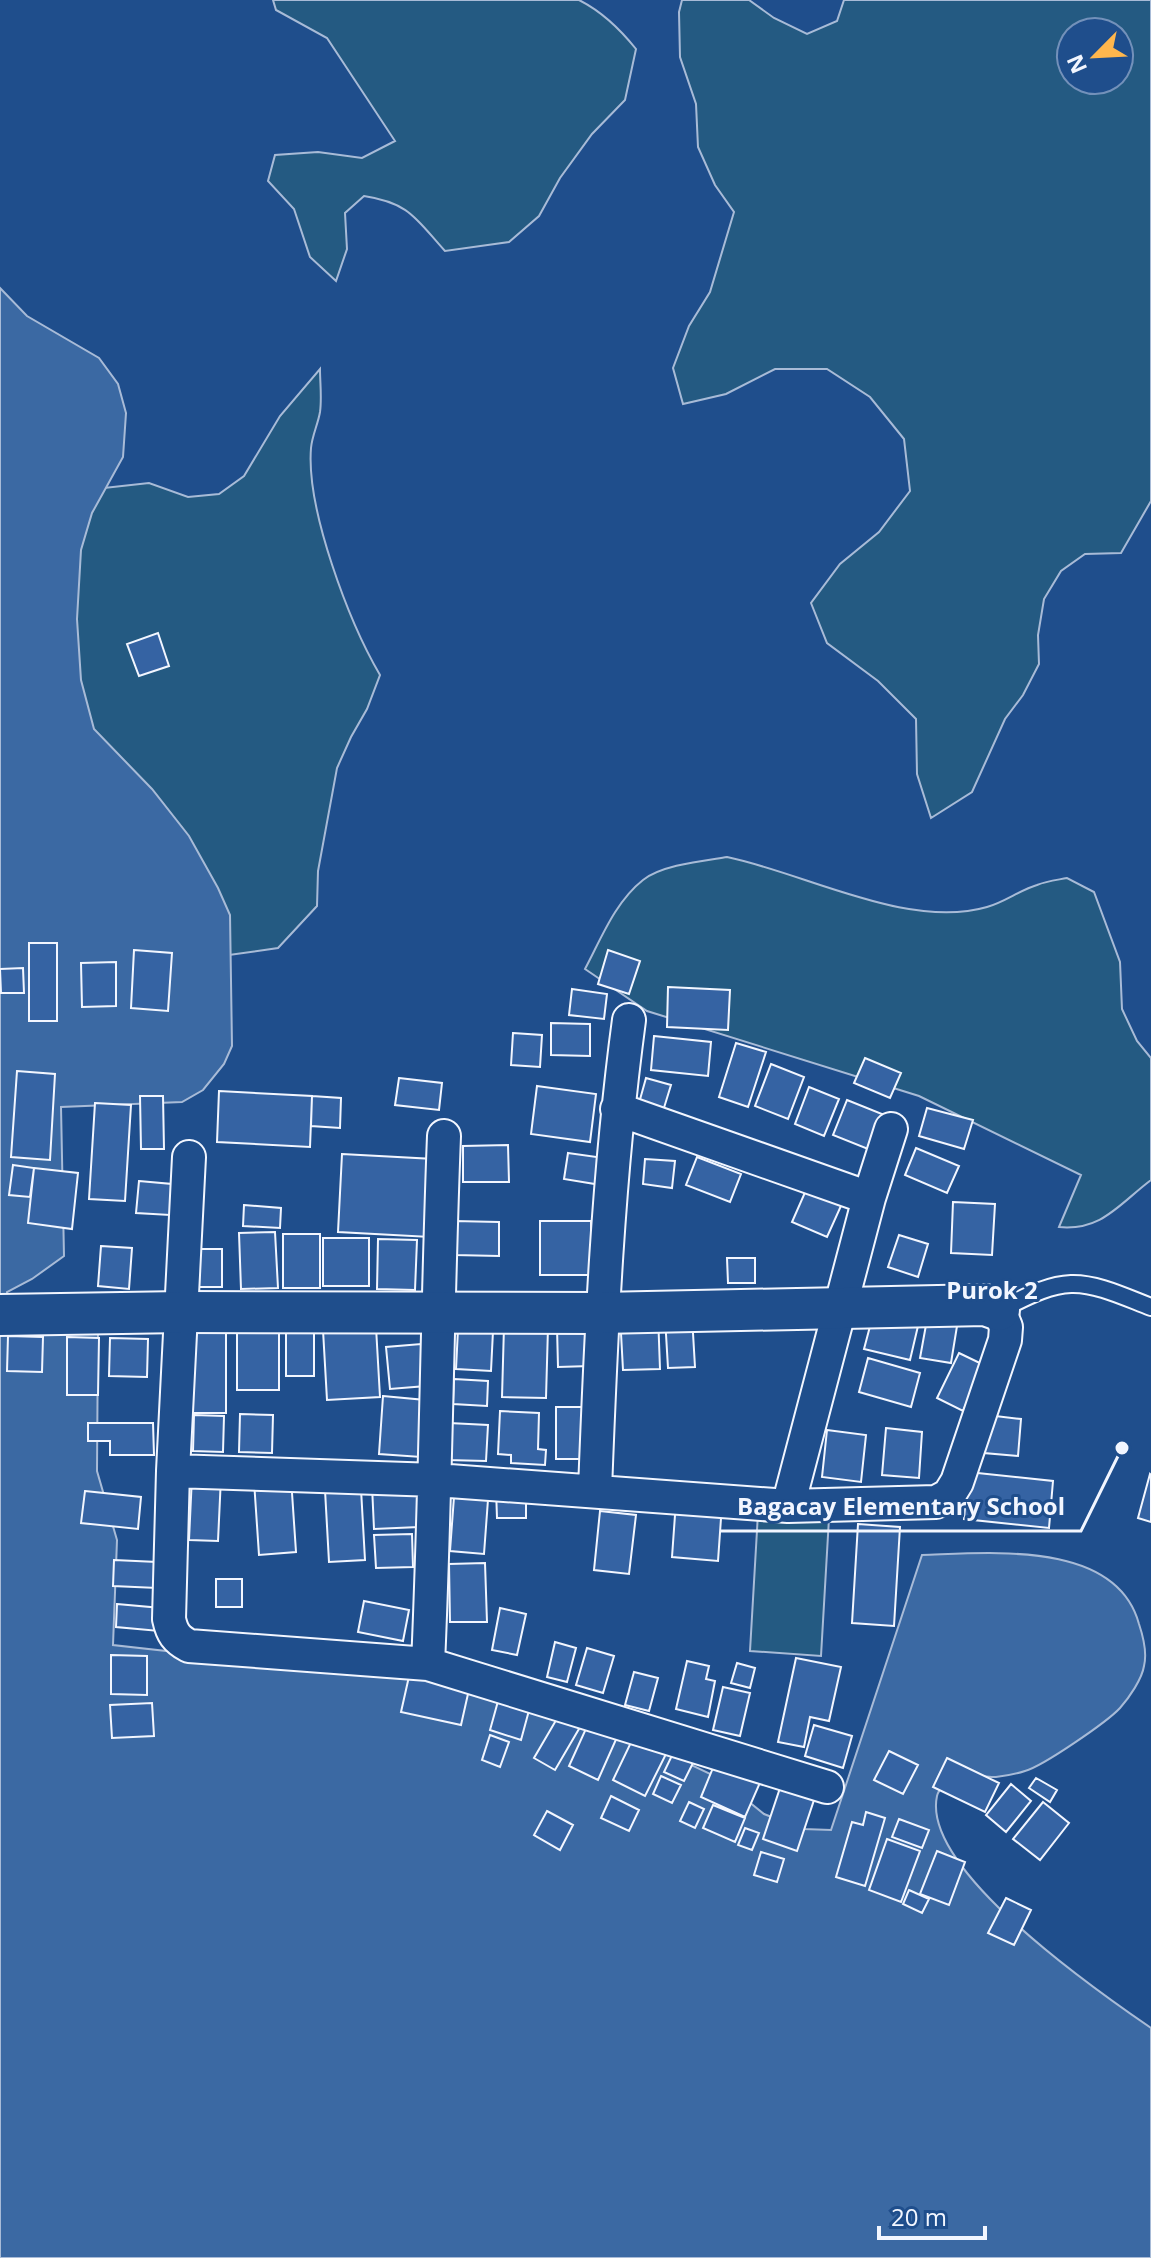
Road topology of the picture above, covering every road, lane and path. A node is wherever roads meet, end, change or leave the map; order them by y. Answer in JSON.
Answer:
{"nodes":[{"id":1,"x":629,"y":1020,"type":"dead end"},
{"id":2,"x":617,"y":1109,"type":"junction"},
{"id":3,"x":891,"y":1129,"type":"dead end"},
{"id":4,"x":444,"y":1136,"type":"dead end"},
{"id":5,"x":189,"y":1157,"type":"dead end"},
{"id":6,"x":869,"y":1198,"type":"junction"},
{"id":7,"x":1151,"y":1307,"type":"edge"},
{"id":8,"x":840,"y":1308,"type":"junction"},
{"id":9,"x":999,"y":1310,"type":"junction"},
{"id":10,"x":182,"y":1312,"type":"junction"},
{"id":11,"x":437,"y":1313,"type":"junction"},
{"id":12,"x":601,"y":1313,"type":"junction"},
{"id":13,"x":0,"y":1315,"type":"edge"},
{"id":14,"x":173,"y":1471,"type":"junction"},
{"id":15,"x":436,"y":1480,"type":"junction"},
{"id":16,"x":595,"y":1490,"type":"junction"},
{"id":17,"x":788,"y":1506,"type":"junction"},
{"id":18,"x":428,"y":1664,"type":"junction"},
{"id":19,"x":827,"y":1787,"type":"dead end"}],
"edges":[{"from":1,"to":2,"type":"street"},
{"from":2,"to":6,"type":"street"},
{"from":2,"to":12,"type":"street"},
{"from":3,"to":6,"type":"street"},
{"from":4,"to":11,"type":"street"},
{"from":5,"to":10,"type":"street"},
{"from":6,"to":8,"type":"street"},
{"from":7,"to":9,"type":"lane"},
{"from":8,"to":9,"type":"street"},
{"from":8,"to":12,"type":"street"},
{"from":8,"to":17,"type":"street"},
{"from":9,"to":17,"type":"street"},
{"from":10,"to":11,"type":"street"},
{"from":10,"to":13,"type":"street"},
{"from":10,"to":14,"type":"street"},
{"from":11,"to":12,"type":"street"},
{"from":11,"to":15,"type":"street"},
{"from":12,"to":16,"type":"street"},
{"from":14,"to":15,"type":"street"},
{"from":14,"to":18,"type":"street"},
{"from":15,"to":16,"type":"street"},
{"from":15,"to":18,"type":"street"},
{"from":16,"to":17,"type":"street"},
{"from":18,"to":19,"type":"street"}]}
